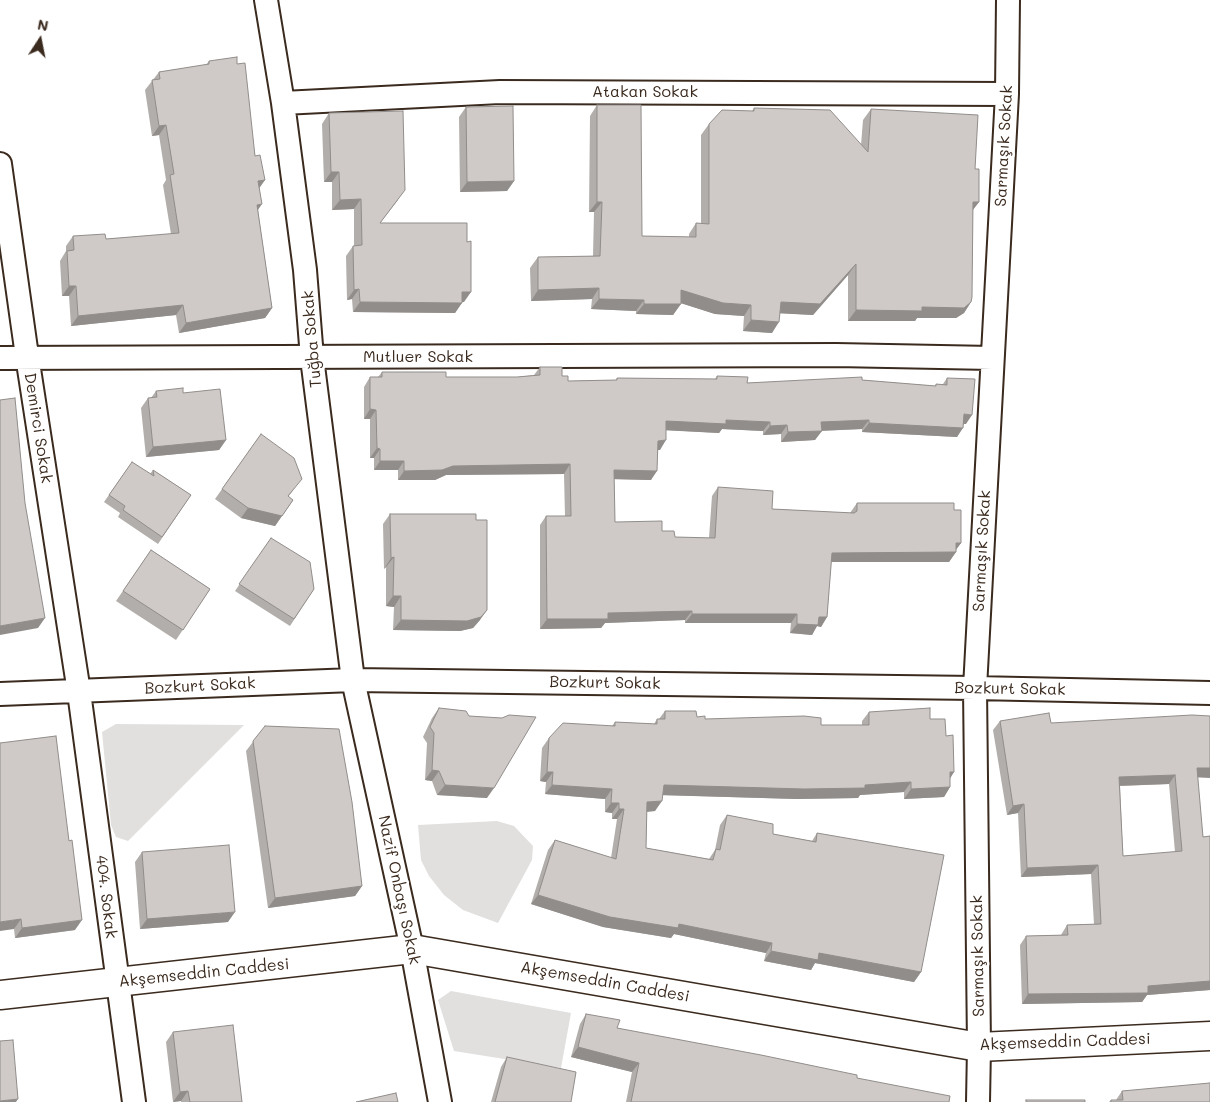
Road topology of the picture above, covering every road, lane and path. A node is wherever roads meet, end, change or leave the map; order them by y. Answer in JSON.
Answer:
{"nodes":[{"id":1,"x":266,"y":0,"type":"edge"},
{"id":2,"x":1008,"y":0,"type":"edge"},
{"id":3,"x":1008,"y":94,"type":"junction"},
{"id":4,"x":283,"y":103,"type":"junction"},
{"id":5,"x":0,"y":164,"type":"edge"},
{"id":6,"x":27,"y":356,"type":"junction"},
{"id":7,"x":0,"y":358,"type":"edge"},
{"id":8,"x":312,"y":358,"type":"junction"},
{"id":9,"x":992,"y":358,"type":"junction"},
{"id":10,"x":353,"y":680,"type":"junction"},
{"id":11,"x":975,"y":688,"type":"junction"},
{"id":12,"x":79,"y":692,"type":"junction"},
{"id":13,"x":1210,"y":693,"type":"edge"},
{"id":14,"x":0,"y":694,"type":"edge"},
{"id":15,"x":412,"y":949,"type":"junction"},
{"id":16,"x":117,"y":983,"type":"junction"},
{"id":17,"x":0,"y":995,"type":"edge"},
{"id":18,"x":1210,"y":1036,"type":"edge"},
{"id":19,"x":979,"y":1047,"type":"junction"},
{"id":20,"x":134,"y":1102,"type":"edge"},
{"id":21,"x":440,"y":1102,"type":"edge"},
{"id":22,"x":978,"y":1102,"type":"edge"}],
"edges":[{"from":1,"to":4,"type":"street","name":"Tuğba Sokak"},
{"from":2,"to":3,"type":"street","name":"Sarmaşık Sokak"},
{"from":3,"to":4,"type":"street","name":"Atakan Sokak"},
{"from":3,"to":9,"type":"street","name":"Sarmaşık Sokak"},
{"from":4,"to":8,"type":"street","name":"Tuğba Sokak"},
{"from":5,"to":6,"type":"street","name":"Demirci Sokak"},
{"from":6,"to":7,"type":"street","name":"Mutluer Sokak"},
{"from":6,"to":8,"type":"street","name":"Mutluer Sokak"},
{"from":6,"to":12,"type":"street","name":"Demirci Sokak"},
{"from":8,"to":9,"type":"street","name":"Mutluer Sokak"},
{"from":8,"to":10,"type":"street","name":"Tuğba Sokak"},
{"from":9,"to":11,"type":"street","name":"Sarmaşık Sokak"},
{"from":10,"to":11,"type":"street","name":"Bozkurt Sokak"},
{"from":10,"to":12,"type":"street","name":"Bozkurt Sokak"},
{"from":10,"to":15,"type":"street","name":"Nazif Onbaşı Sokak"},
{"from":11,"to":13,"type":"street","name":"Bozkurt Sokak"},
{"from":11,"to":19,"type":"street","name":"Sarmaşık Sokak"},
{"from":12,"to":14,"type":"street","name":"Bozkurt Sokak"},
{"from":12,"to":16,"type":"street","name":"404. Sokak"},
{"from":15,"to":16,"type":"main road","name":"Akşemseddin Caddesi"},
{"from":15,"to":19,"type":"main road","name":"Akşemseddin Caddesi"},
{"from":15,"to":21,"type":"street","name":"Nazif Onbaşı Sokak"},
{"from":16,"to":17,"type":"main road","name":"Akşemseddin Caddesi"},
{"from":16,"to":20,"type":"street","name":"404. Sokak"},
{"from":18,"to":19,"type":"main road","name":"Akşemseddin Caddesi"},
{"from":19,"to":22,"type":"street","name":"Sarmaşık Sokak"}]}
